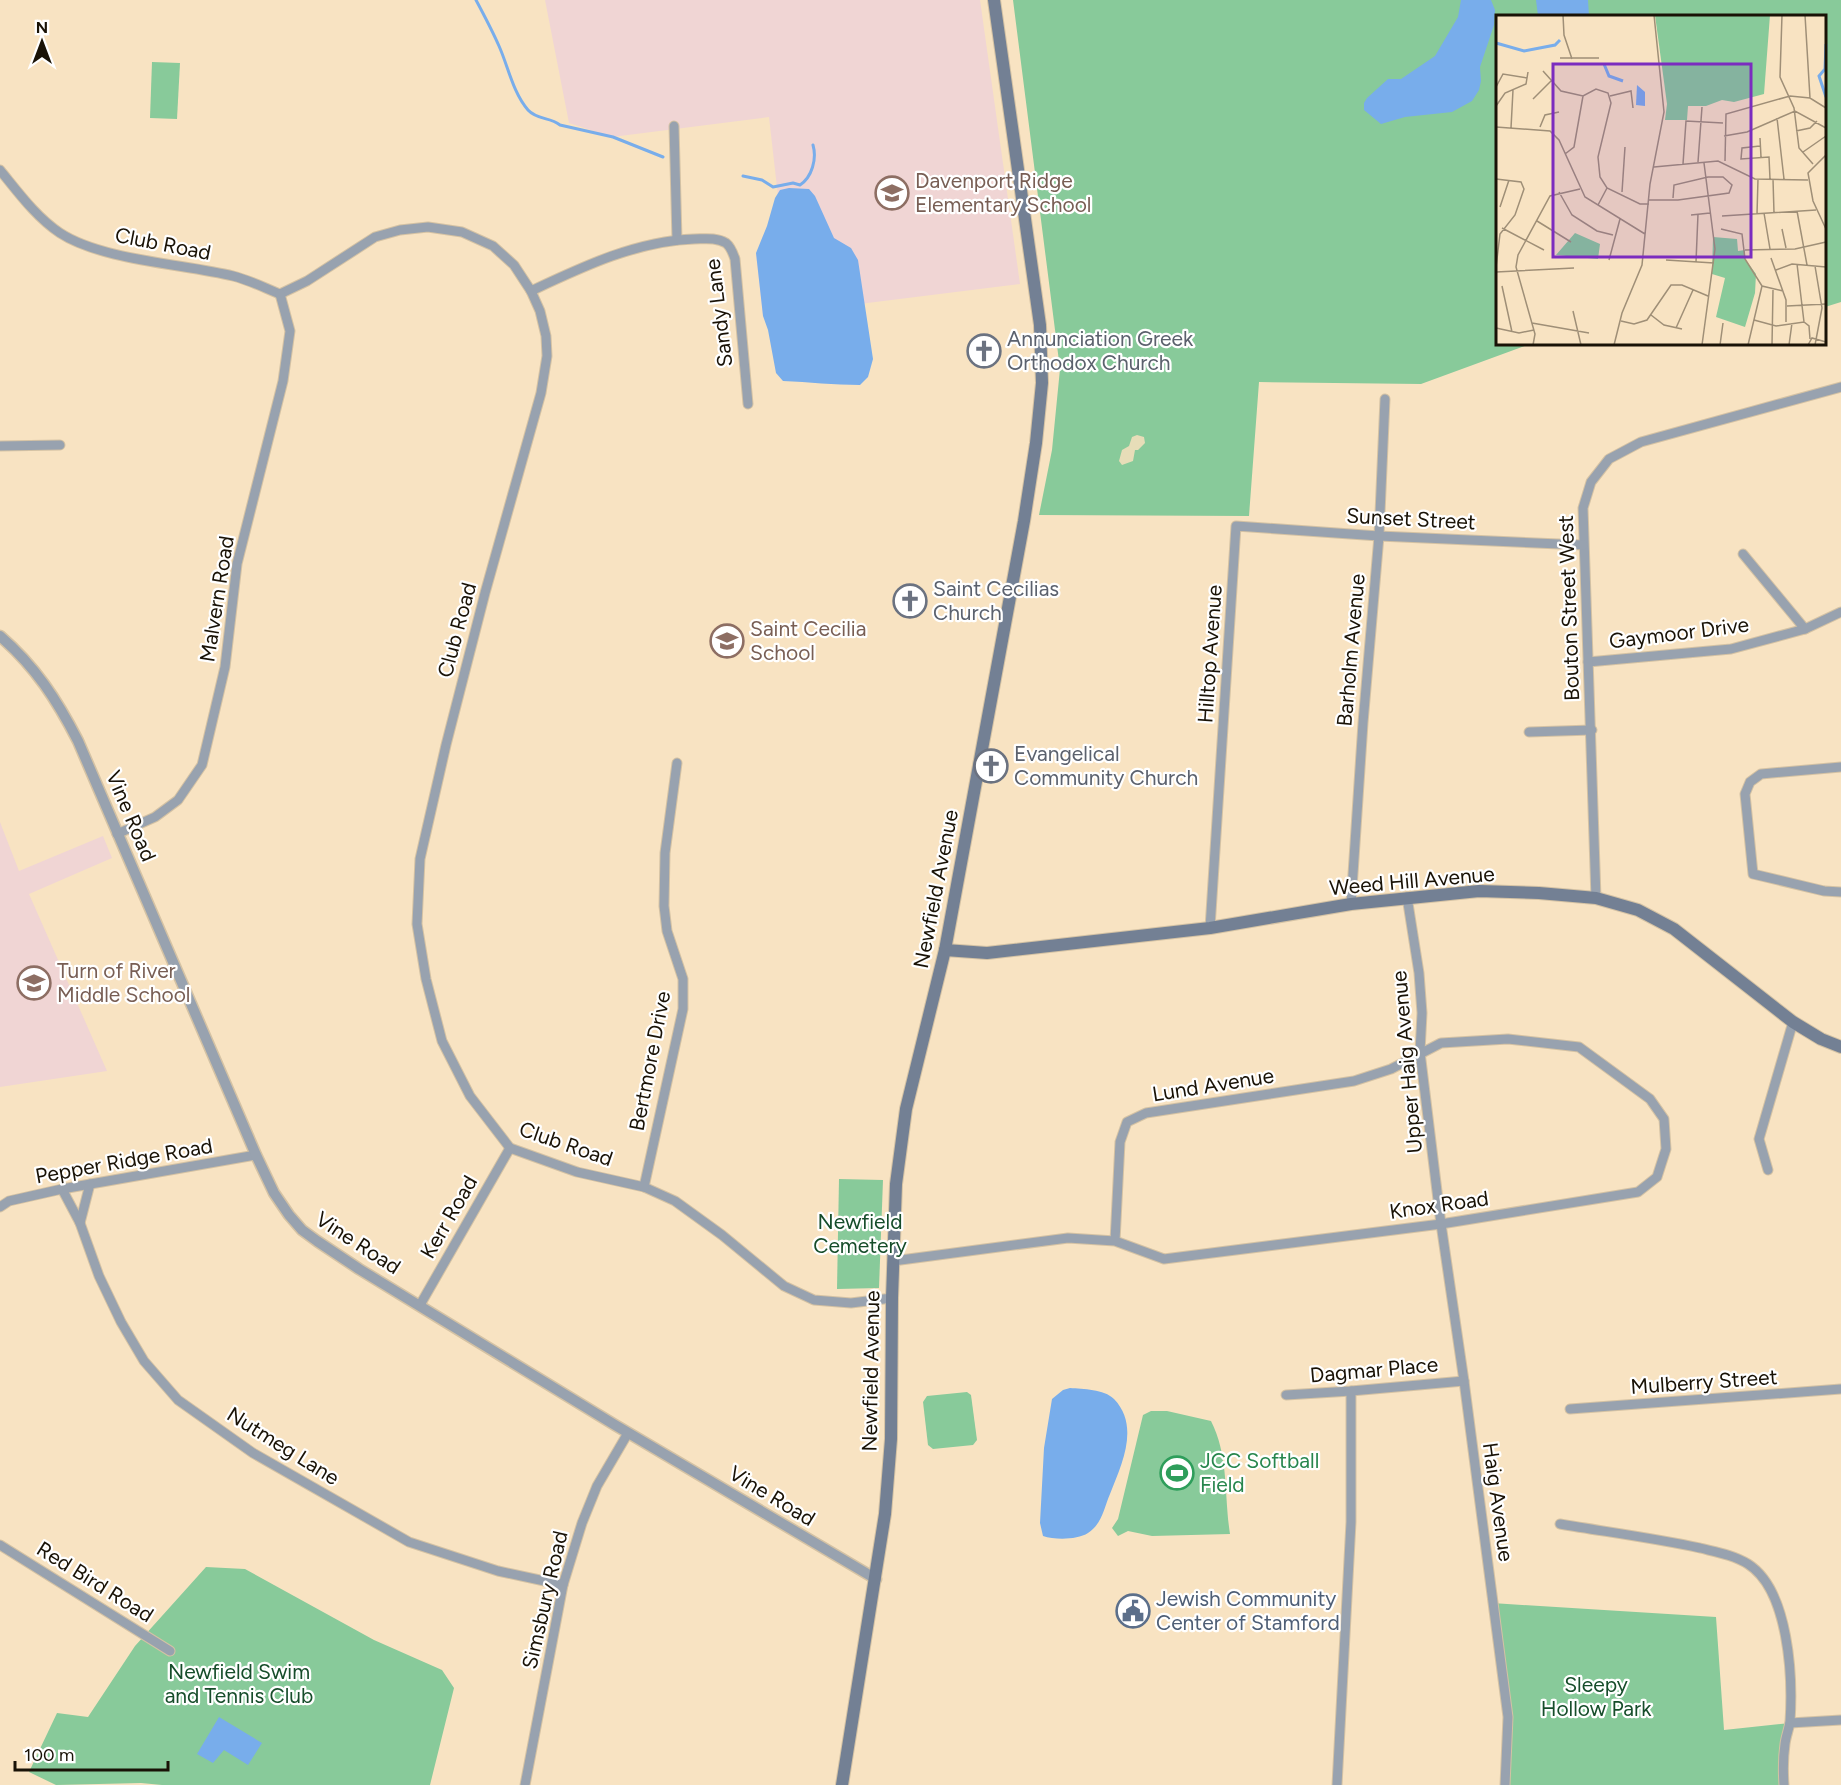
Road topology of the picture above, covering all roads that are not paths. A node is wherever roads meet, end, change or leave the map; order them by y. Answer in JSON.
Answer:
{"nodes":[{"id":1,"x":994,"y":0,"type":"edge"},
{"id":2,"x":674,"y":126,"type":"dead end"},
{"id":3,"x":0,"y":170,"type":"edge"},
{"id":4,"x":677,"y":240,"type":"junction"},
{"id":5,"x":531,"y":291,"type":"junction"},
{"id":6,"x":280,"y":294,"type":"junction"},
{"id":7,"x":1841,"y":387,"type":"edge"},
{"id":8,"x":1384,"y":399,"type":"dead end"},
{"id":9,"x":748,"y":404,"type":"dead end"},
{"id":10,"x":60,"y":445,"type":"dead end"},
{"id":11,"x":0,"y":446,"type":"edge"},
{"id":12,"x":1236,"y":526,"type":"joint"},
{"id":13,"x":1379,"y":536,"type":"junction"},
{"id":14,"x":1583,"y":546,"type":"junction"},
{"id":15,"x":1743,"y":554,"type":"dead end"},
{"id":16,"x":1841,"y":612,"type":"edge"},
{"id":17,"x":1805,"y":629,"type":"junction"},
{"id":18,"x":0,"y":636,"type":"edge"},
{"id":19,"x":1588,"y":662,"type":"junction"},
{"id":20,"x":1592,"y":730,"type":"junction"},
{"id":21,"x":1529,"y":732,"type":"dead end"},
{"id":22,"x":677,"y":763,"type":"dead end"},
{"id":23,"x":1841,"y":766,"type":"edge"},
{"id":24,"x":117,"y":834,"type":"junction"},
{"id":25,"x":1841,"y":892,"type":"edge"},
{"id":26,"x":1407,"y":897,"type":"junction"},
{"id":27,"x":1596,"y":898,"type":"junction"},
{"id":28,"x":1351,"y":904,"type":"junction"},
{"id":29,"x":1210,"y":928,"type":"junction"},
{"id":30,"x":945,"y":950,"type":"junction"},
{"id":31,"x":1793,"y":1022,"type":"junction"},
{"id":32,"x":1841,"y":1047,"type":"edge"},
{"id":33,"x":1420,"y":1052,"type":"junction"},
{"id":34,"x":510,"y":1148,"type":"junction"},
{"id":35,"x":256,"y":1155,"type":"junction"},
{"id":36,"x":1768,"y":1170,"type":"dead end"},
{"id":37,"x":90,"y":1184,"type":"junction"},
{"id":38,"x":644,"y":1187,"type":"junction"},
{"id":39,"x":62,"y":1189,"type":"junction"},
{"id":40,"x":0,"y":1207,"type":"edge"},
{"id":41,"x":80,"y":1223,"type":"junction"},
{"id":42,"x":1441,"y":1224,"type":"junction"},
{"id":43,"x":1115,"y":1241,"type":"junction"},
{"id":44,"x":893,"y":1261,"type":"junction"},
{"id":45,"x":892,"y":1298,"type":"junction"},
{"id":46,"x":420,"y":1305,"type":"junction"},
{"id":47,"x":1464,"y":1381,"type":"junction"},
{"id":48,"x":1841,"y":1389,"type":"edge"},
{"id":49,"x":1351,"y":1391,"type":"junction"},
{"id":50,"x":1286,"y":1395,"type":"dead end"},
{"id":51,"x":1570,"y":1409,"type":"dead end"},
{"id":52,"x":628,"y":1433,"type":"junction"},
{"id":53,"x":1560,"y":1524,"type":"dead end"},
{"id":54,"x":0,"y":1545,"type":"edge"},
{"id":55,"x":876,"y":1579,"type":"junction"},
{"id":56,"x":563,"y":1584,"type":"junction"},
{"id":57,"x":170,"y":1650,"type":"dead end"},
{"id":58,"x":1841,"y":1720,"type":"edge"},
{"id":59,"x":1790,"y":1723,"type":"junction"},
{"id":60,"x":525,"y":1785,"type":"edge"},
{"id":61,"x":842,"y":1785,"type":"edge"},
{"id":62,"x":1337,"y":1785,"type":"edge"},
{"id":63,"x":1505,"y":1785,"type":"edge"},
{"id":64,"x":1784,"y":1785,"type":"edge"}],
"edges":[{"from":1,"to":30,"type":"main road","name":"Newfield Avenue"},
{"from":2,"to":4,"type":"street"},
{"from":3,"to":6,"type":"street","name":"Club Road"},
{"from":4,"to":5,"type":"street","name":"Sandy Lane"},
{"from":4,"to":9,"type":"street","name":"Sandy Lane"},
{"from":5,"to":6,"type":"street","name":"Club Road"},
{"from":5,"to":34,"type":"street","name":"Club Road"},
{"from":6,"to":24,"type":"street","name":"Malvern Road"},
{"from":7,"to":14,"type":"street","name":"Bouton Street West"},
{"from":8,"to":13,"type":"street","name":"Barholm Avenue"},
{"from":10,"to":11,"type":"street"},
{"from":12,"to":13,"type":"street","name":"Sunset Street"},
{"from":12,"to":29,"type":"street","name":"Hilltop Avenue"},
{"from":13,"to":14,"type":"street","name":"Sunset Street"},
{"from":13,"to":28,"type":"street","name":"Barholm Avenue"},
{"from":14,"to":19,"type":"street","name":"Bouton Street West"},
{"from":15,"to":17,"type":"street"},
{"from":16,"to":17,"type":"street","name":"Gaymoor Drive"},
{"from":17,"to":19,"type":"street","name":"Gaymoor Drive"},
{"from":18,"to":24,"type":"street","name":"Vine Road"},
{"from":19,"to":20,"type":"street","name":"Bouton Street West"},
{"from":20,"to":21,"type":"street"},
{"from":20,"to":27,"type":"street","name":"Bouton Street West"},
{"from":22,"to":38,"type":"street","name":"Bertmore Drive"},
{"from":23,"to":25,"type":"street"},
{"from":24,"to":35,"type":"street","name":"Vine Road"},
{"from":26,"to":27,"type":"main road","name":"Weed Hill Avenue"},
{"from":26,"to":28,"type":"main road","name":"Weed Hill Avenue"},
{"from":26,"to":33,"type":"street","name":"Upper Haig Avenue"},
{"from":27,"to":31,"type":"main road","name":"Weed Hill Avenue"},
{"from":28,"to":29,"type":"main road","name":"Weed Hill Avenue"},
{"from":29,"to":30,"type":"main road","name":"Weed Hill Avenue"},
{"from":30,"to":44,"type":"main road","name":"Newfield Avenue"},
{"from":31,"to":32,"type":"main road","name":"Weed Hill Avenue"},
{"from":31,"to":36,"type":"street"},
{"from":33,"to":42,"type":"street","name":"Upper Haig Avenue"},
{"from":33,"to":42,"type":"street","name":"Knox Road"},
{"from":33,"to":43,"type":"street","name":"Lund Avenue"},
{"from":34,"to":38,"type":"street","name":"Club Road"},
{"from":34,"to":46,"type":"street","name":"Kerr Road"},
{"from":35,"to":37,"type":"street","name":"Pepper Ridge Road"},
{"from":35,"to":46,"type":"street","name":"Vine Road"},
{"from":37,"to":39,"type":"street","name":"Pepper Ridge Road"},
{"from":37,"to":41,"type":"street"},
{"from":38,"to":45,"type":"street","name":"Club Road"},
{"from":39,"to":40,"type":"street","name":"Pepper Ridge Road"},
{"from":39,"to":41,"type":"street","name":"Nutmeg Lane"},
{"from":41,"to":56,"type":"street","name":"Nutmeg Lane"},
{"from":42,"to":43,"type":"street","name":"Knox Road"},
{"from":42,"to":47,"type":"street","name":"Haig Avenue"},
{"from":43,"to":44,"type":"street","name":"Knox Road"},
{"from":44,"to":45,"type":"main road","name":"Newfield Avenue"},
{"from":45,"to":55,"type":"main road","name":"Newfield Avenue"},
{"from":46,"to":52,"type":"street","name":"Vine Road"},
{"from":47,"to":49,"type":"street","name":"Dagmar Place"},
{"from":47,"to":63,"type":"street","name":"Haig Avenue"},
{"from":48,"to":51,"type":"street","name":"Mulberry Street"},
{"from":49,"to":50,"type":"street","name":"Dagmar Place"},
{"from":49,"to":62,"type":"street"},
{"from":52,"to":55,"type":"street","name":"Vine Road"},
{"from":52,"to":56,"type":"street","name":"Simsbury Road"},
{"from":53,"to":59,"type":"street"},
{"from":54,"to":57,"type":"street","name":"Red Bird Road"},
{"from":55,"to":61,"type":"main road","name":"Newfield Avenue"},
{"from":56,"to":60,"type":"street","name":"Simsbury Road"},
{"from":58,"to":59,"type":"street"},
{"from":59,"to":64,"type":"street"}]}
